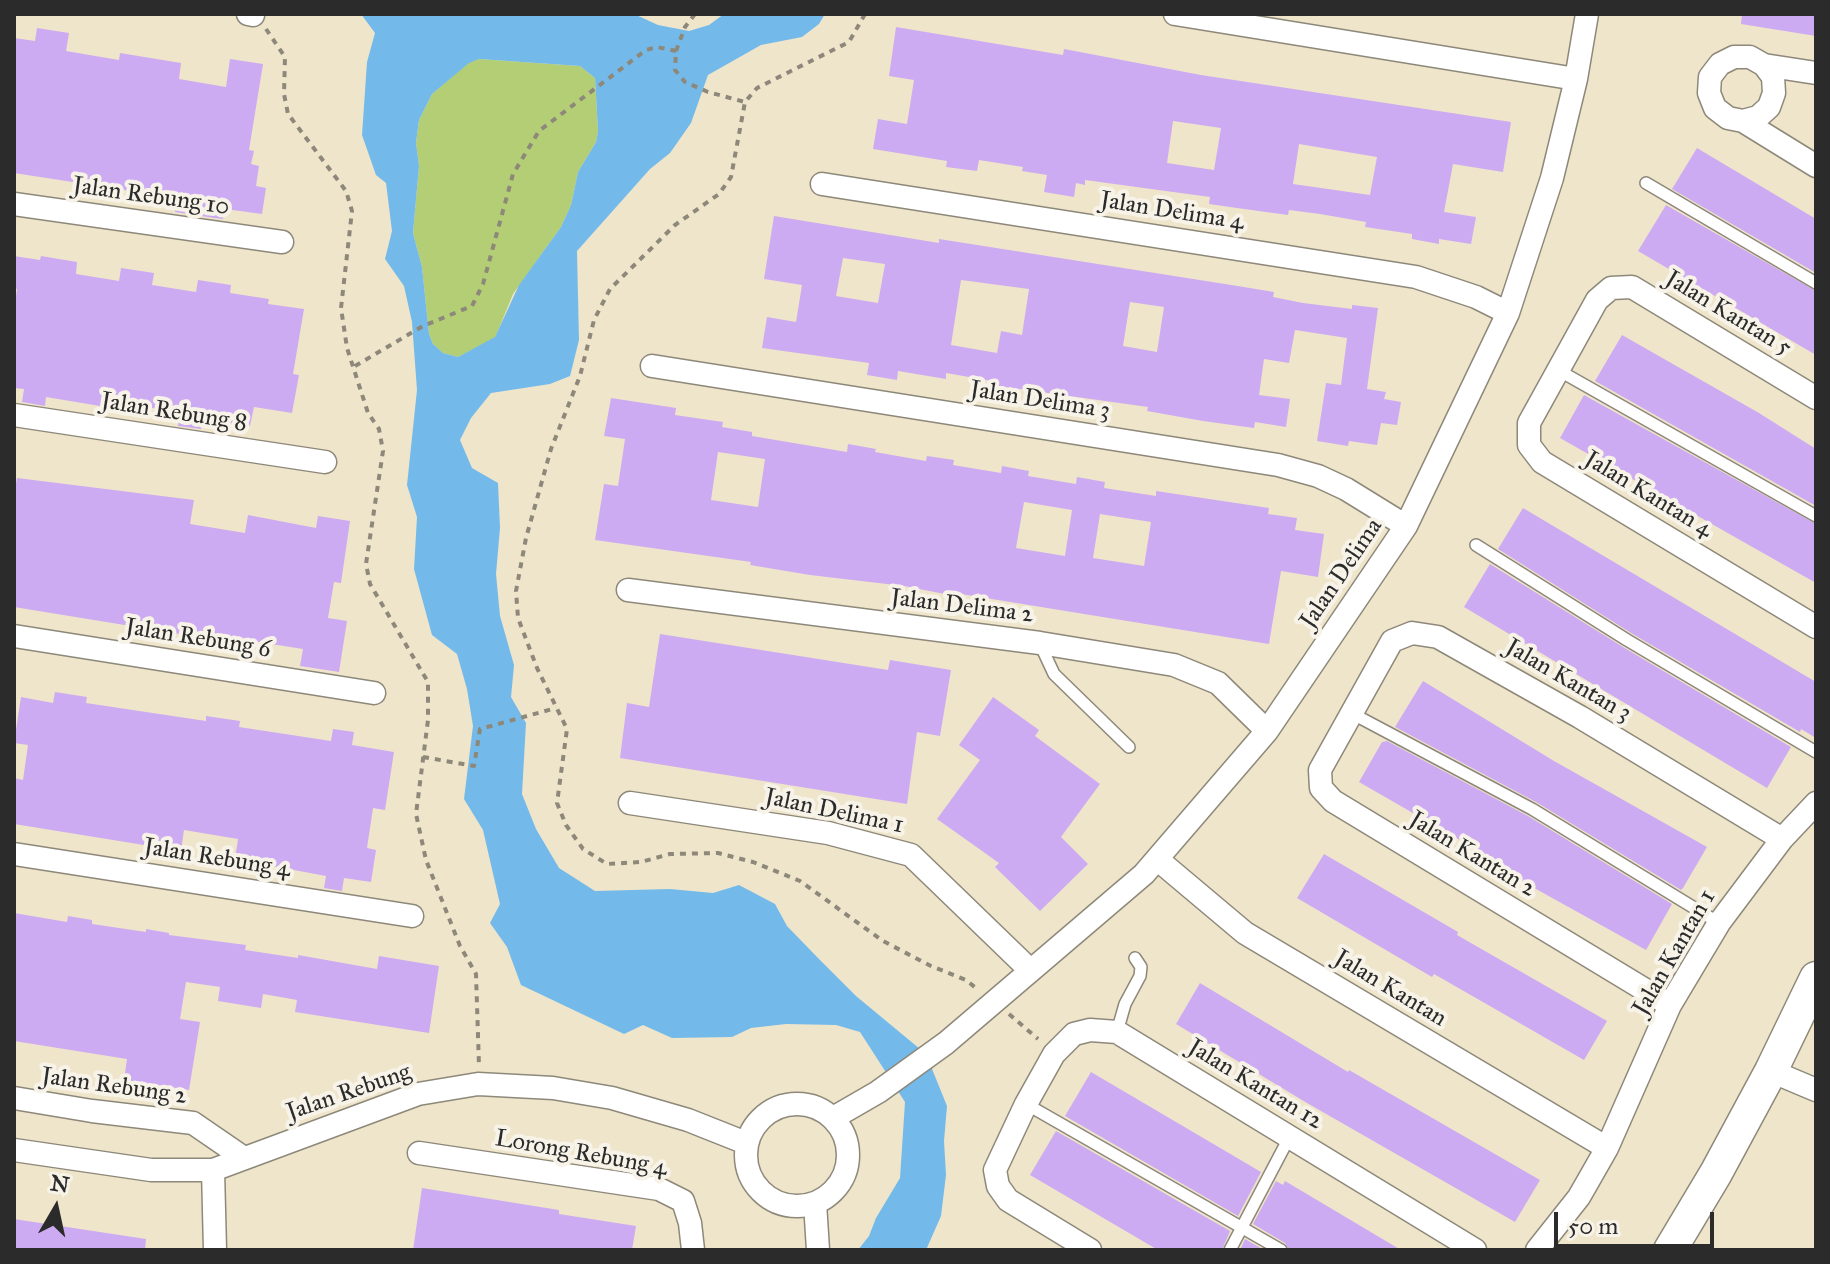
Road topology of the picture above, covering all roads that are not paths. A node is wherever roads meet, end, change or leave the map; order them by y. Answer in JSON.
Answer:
{"nodes":[{"id":1,"x":1175,"y":14,"type":"edge"},
{"id":2,"x":1587,"y":14,"type":"edge"},
{"id":3,"x":1764,"y":65,"type":"junction"},
{"id":4,"x":1816,"y":73,"type":"edge"},
{"id":5,"x":1576,"y":79,"type":"junction"},
{"id":6,"x":1743,"y":121,"type":"junction"},
{"id":7,"x":1816,"y":166,"type":"edge"},
{"id":8,"x":1646,"y":183,"type":"dead end"},
{"id":9,"x":822,"y":184,"type":"dead end"},
{"id":10,"x":14,"y":204,"type":"edge"},
{"id":11,"x":282,"y":242,"type":"dead end"},
{"id":12,"x":1816,"y":283,"type":"edge"},
{"id":13,"x":1508,"y":313,"type":"junction"},
{"id":14,"x":652,"y":366,"type":"dead end"},
{"id":15,"x":1558,"y":370,"type":"junction"},
{"id":16,"x":1816,"y":398,"type":"edge"},
{"id":17,"x":14,"y":415,"type":"edge"},
{"id":18,"x":325,"y":462,"type":"dead end"},
{"id":19,"x":1816,"y":516,"type":"edge"},
{"id":20,"x":1406,"y":526,"type":"junction"},
{"id":21,"x":1476,"y":545,"type":"dead end"},
{"id":22,"x":628,"y":590,"type":"dead end"},
{"id":23,"x":1816,"y":627,"type":"edge"},
{"id":24,"x":14,"y":636,"type":"edge"},
{"id":25,"x":1040,"y":643,"type":"junction"},
{"id":26,"x":374,"y":693,"type":"dead end"},
{"id":27,"x":1353,"y":714,"type":"junction"},
{"id":28,"x":1267,"y":731,"type":"junction"},
{"id":29,"x":1129,"y":747,"type":"dead end"},
{"id":30,"x":1816,"y":752,"type":"edge"},
{"id":31,"x":630,"y":803,"type":"dead end"},
{"id":32,"x":1816,"y":803,"type":"edge"},
{"id":33,"x":1782,"y":839,"type":"junction"},
{"id":34,"x":14,"y":854,"type":"edge"},
{"id":35,"x":1157,"y":859,"type":"junction"},
{"id":36,"x":412,"y":916,"type":"dead end"},
{"id":37,"x":1719,"y":923,"type":"junction"},
{"id":38,"x":1135,"y":958,"type":"dead end"},
{"id":39,"x":1030,"y":970,"type":"junction"},
{"id":40,"x":1816,"y":978,"type":"edge"},
{"id":41,"x":1670,"y":1005,"type":"junction"},
{"id":42,"x":1117,"y":1032,"type":"junction"},
{"id":43,"x":1771,"y":1071,"type":"junction"},
{"id":44,"x":1816,"y":1090,"type":"edge"},
{"id":45,"x":14,"y":1098,"type":"edge"},
{"id":46,"x":1026,"y":1104,"type":"junction"},
{"id":47,"x":833,"y":1118,"type":"junction"},
{"id":48,"x":1290,"y":1136,"type":"junction"},
{"id":49,"x":746,"y":1143,"type":"junction"},
{"id":50,"x":1607,"y":1148,"type":"junction"},
{"id":51,"x":14,"y":1150,"type":"edge"},
{"id":52,"x":419,"y":1153,"type":"dead end"},
{"id":53,"x":244,"y":1158,"type":"junction"},
{"id":54,"x":213,"y":1170,"type":"junction"},
{"id":55,"x":815,"y":1203,"type":"junction"},
{"id":56,"x":1242,"y":1228,"type":"junction"},
{"id":57,"x":215,"y":1250,"type":"edge"},
{"id":58,"x":693,"y":1250,"type":"edge"},
{"id":59,"x":818,"y":1250,"type":"edge"},
{"id":60,"x":1090,"y":1250,"type":"edge"},
{"id":61,"x":1230,"y":1250,"type":"edge"},
{"id":62,"x":1281,"y":1250,"type":"edge"},
{"id":63,"x":1475,"y":1250,"type":"edge"},
{"id":64,"x":1537,"y":1250,"type":"edge"},
{"id":65,"x":1670,"y":1250,"type":"edge"}],
"edges":[{"from":1,"to":5,"type":"street"},
{"from":2,"to":5,"type":"street","name":"Jalan Delima"},
{"from":3,"to":4,"type":"street"},
{"from":3,"to":6,"type":"street"},
{"from":3,"to":6,"type":"street"},
{"from":5,"to":13,"type":"street","name":"Jalan Delima"},
{"from":6,"to":7,"type":"street"},
{"from":8,"to":12,"type":"lane"},
{"from":9,"to":13,"type":"street","name":"Jalan Delima 4"},
{"from":10,"to":11,"type":"street","name":"Jalan Rebung 10"},
{"from":13,"to":20,"type":"street","name":"Jalan Delima"},
{"from":14,"to":20,"type":"street","name":"Jalan Delima 3"},
{"from":15,"to":16,"type":"street","name":"Jalan Kantan 5"},
{"from":15,"to":19,"type":"lane"},
{"from":15,"to":23,"type":"street","name":"Jalan Kantan 4"},
{"from":17,"to":18,"type":"street","name":"Jalan Rebung 8"},
{"from":20,"to":28,"type":"street","name":"Jalan Delima"},
{"from":21,"to":30,"type":"lane"},
{"from":22,"to":25,"type":"street","name":"Jalan Delima 2"},
{"from":24,"to":26,"type":"street","name":"Jalan Rebung 6"},
{"from":25,"to":28,"type":"street","name":"Jalan Delima 2"},
{"from":25,"to":29,"type":"lane"},
{"from":27,"to":33,"type":"street","name":"Jalan Kantan 3"},
{"from":27,"to":37,"type":"lane"},
{"from":27,"to":41,"type":"street","name":"Jalan Kantan 2"},
{"from":28,"to":35,"type":"street","name":"Jalan Delima"},
{"from":31,"to":39,"type":"street","name":"Jalan Delima 1"},
{"from":32,"to":33,"type":"street","name":"Jalan Kantan 1"},
{"from":33,"to":37,"type":"street","name":"Jalan Kantan 1"},
{"from":34,"to":36,"type":"street","name":"Jalan Rebung 4"},
{"from":35,"to":39,"type":"street","name":"Jalan Delima"},
{"from":35,"to":50,"type":"street","name":"Jalan Kantan"},
{"from":37,"to":41,"type":"street","name":"Jalan Kantan 1"},
{"from":38,"to":42,"type":"lane"},
{"from":39,"to":47,"type":"street","name":"Jalan Delima"},
{"from":40,"to":43,"type":"main road"},
{"from":41,"to":50,"type":"street","name":"Jalan Kantan 1"},
{"from":42,"to":46,"type":"street"},
{"from":42,"to":48,"type":"street","name":"Jalan Kantan 12"},
{"from":43,"to":44,"type":"street"},
{"from":43,"to":65,"type":"main road"},
{"from":45,"to":53,"type":"street","name":"Jalan Rebung 2"},
{"from":46,"to":56,"type":"lane"},
{"from":46,"to":60,"type":"street"},
{"from":47,"to":49,"type":"street"},
{"from":47,"to":55,"type":"street"},
{"from":48,"to":56,"type":"lane"},
{"from":48,"to":63,"type":"street","name":"Jalan Kantan 12"},
{"from":49,"to":53,"type":"street","name":"Jalan Rebung"},
{"from":49,"to":55,"type":"street"},
{"from":50,"to":64,"type":"street","name":"Jalan Kantan 1"},
{"from":51,"to":54,"type":"street","name":"Jalan Rebung"},
{"from":52,"to":58,"type":"street","name":"Lorong Rebung 4"},
{"from":53,"to":54,"type":"street","name":"Jalan Rebung"},
{"from":54,"to":57,"type":"street"},
{"from":55,"to":59,"type":"street"},
{"from":56,"to":61,"type":"lane"},
{"from":56,"to":62,"type":"lane"}]}
